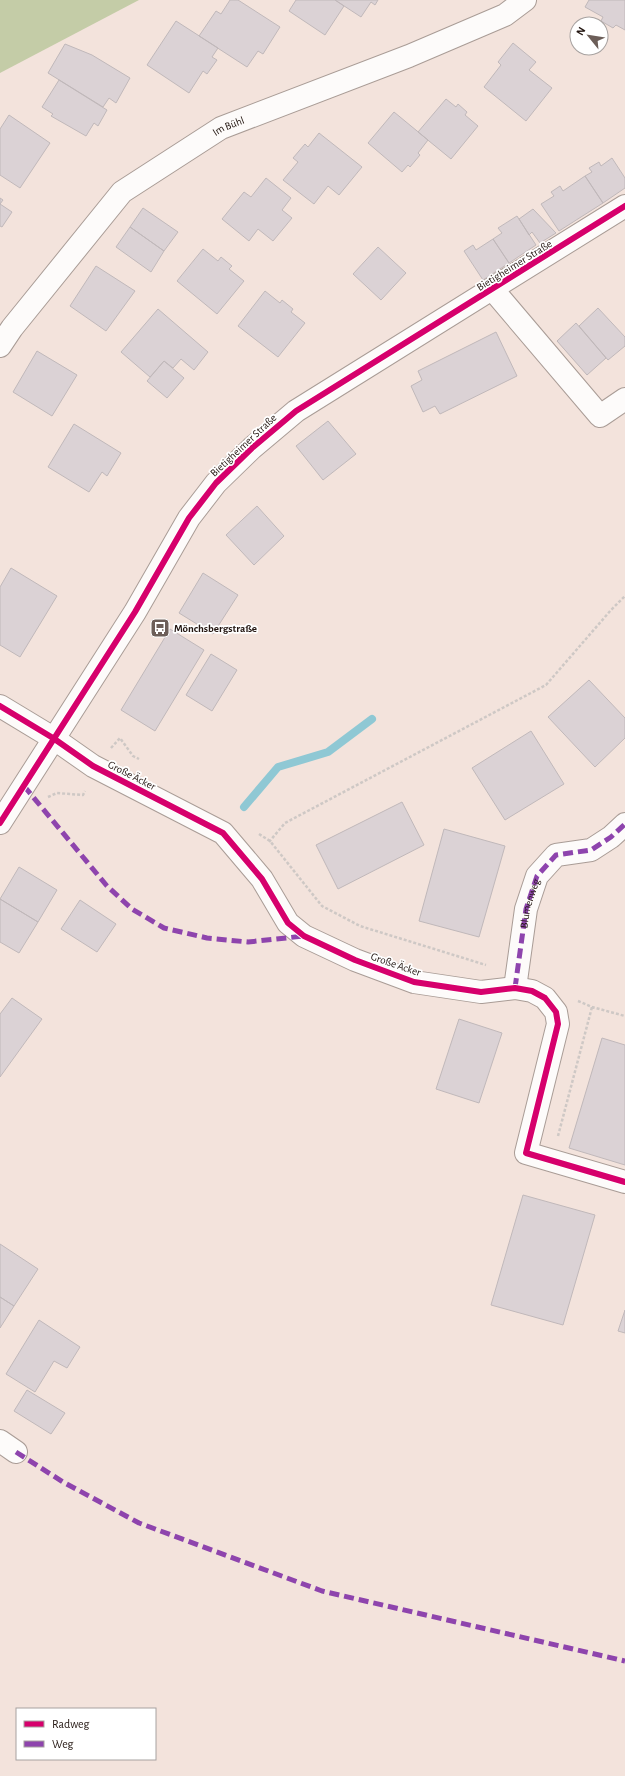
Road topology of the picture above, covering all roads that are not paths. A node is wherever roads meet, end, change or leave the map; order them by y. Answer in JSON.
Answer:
{"nodes":[{"id":1,"x":525,"y":0,"type":"edge"},
{"id":2,"x":625,"y":206,"type":"edge"},
{"id":3,"x":493,"y":290,"type":"junction"},
{"id":4,"x":0,"y":346,"type":"edge"},
{"id":5,"x":625,"y":399,"type":"edge"},
{"id":6,"x":0,"y":706,"type":"edge"},
{"id":7,"x":53,"y":738,"type":"junction"},
{"id":8,"x":0,"y":823,"type":"edge"},
{"id":9,"x":625,"y":824,"type":"edge"},
{"id":10,"x":516,"y":983,"type":"junction"},
{"id":11,"x":625,"y":1182,"type":"edge"}],
"edges":[{"from":1,"to":4,"type":"street","name":"Im Bühl"},
{"from":2,"to":3,"type":"street","name":"Bietigheimer Straße"},
{"from":3,"to":5,"type":"street","name":"Bietigheimer Straße"},
{"from":3,"to":7,"type":"street","name":"Bietigheimer Straße"},
{"from":6,"to":7,"type":"street"},
{"from":7,"to":8,"type":"street","name":"Bietigheimer Straße"},
{"from":7,"to":10,"type":"street","name":"Große Äcker"},
{"from":9,"to":10,"type":"street","name":"Blumenweg"},
{"from":10,"to":11,"type":"street","name":"Große Äcker"}]}
